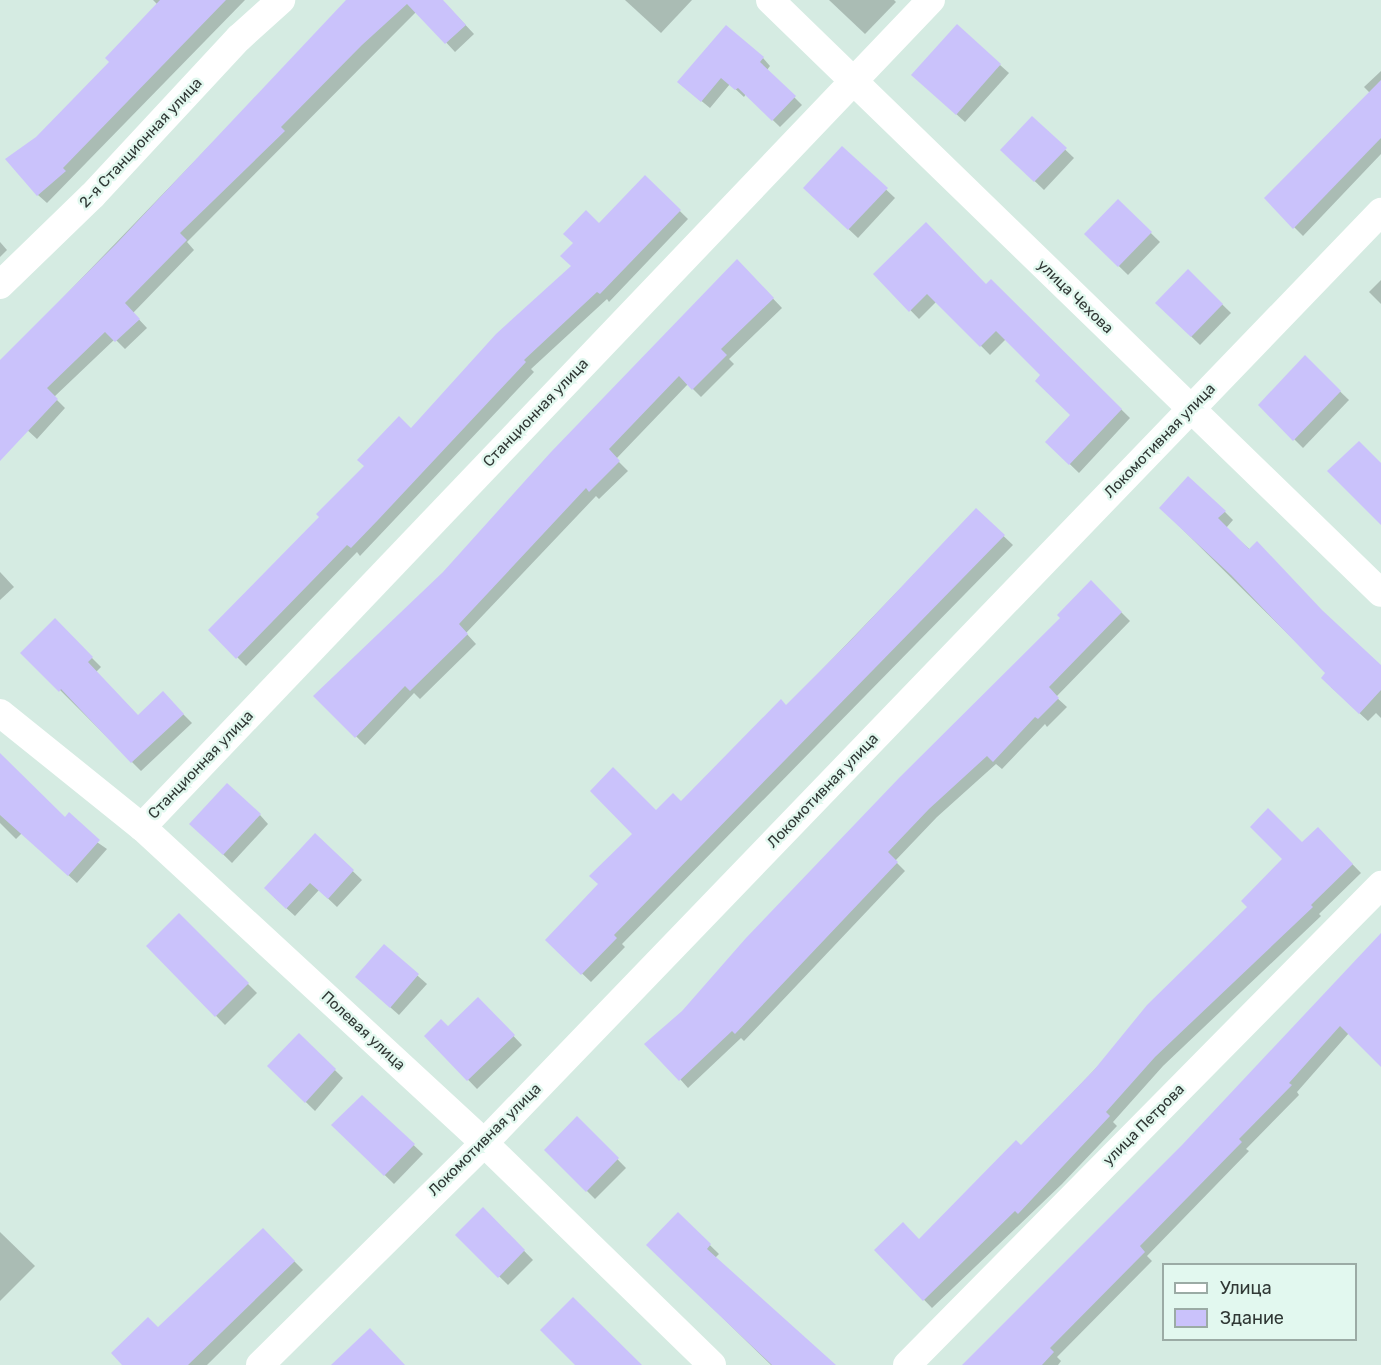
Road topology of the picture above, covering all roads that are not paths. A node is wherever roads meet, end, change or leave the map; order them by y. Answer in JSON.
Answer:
{"nodes":[{"id":1,"x":281,"y":0,"type":"edge"},
{"id":2,"x":770,"y":0,"type":"edge"},
{"id":3,"x":931,"y":0,"type":"edge"},
{"id":4,"x":853,"y":81,"type":"junction"},
{"id":5,"x":1381,"y":212,"type":"edge"},
{"id":6,"x":0,"y":285,"type":"edge"},
{"id":7,"x":1190,"y":410,"type":"junction"},
{"id":8,"x":1381,"y":593,"type":"edge"},
{"id":9,"x":0,"y":713,"type":"edge"},
{"id":10,"x":142,"y":826,"type":"junction"},
{"id":11,"x":1381,"y":885,"type":"edge"},
{"id":12,"x":484,"y":1143,"type":"junction"},
{"id":13,"x":260,"y":1365,"type":"edge"},
{"id":14,"x":712,"y":1365,"type":"edge"},
{"id":15,"x":907,"y":1365,"type":"edge"}],
"edges":[{"from":1,"to":6,"type":"street","name":"2-я Станционная улица"},
{"from":2,"to":4,"type":"street","name":"улица Чехова"},
{"from":3,"to":4,"type":"street","name":"Станционная улица"},
{"from":4,"to":7,"type":"street","name":"улица Чехова"},
{"from":4,"to":10,"type":"street","name":"Станционная улица"},
{"from":5,"to":7,"type":"street","name":"Локомотивная улица"},
{"from":7,"to":8,"type":"street","name":"улица Чехова"},
{"from":7,"to":12,"type":"street","name":"Локомотивная улица"},
{"from":9,"to":10,"type":"street","name":"Полевая улица"},
{"from":10,"to":12,"type":"street","name":"Полевая улица"},
{"from":11,"to":15,"type":"street","name":"улица Петрова"},
{"from":12,"to":13,"type":"street","name":"Локомотивная улица"},
{"from":12,"to":14,"type":"street","name":"Полевая улица"}]}
